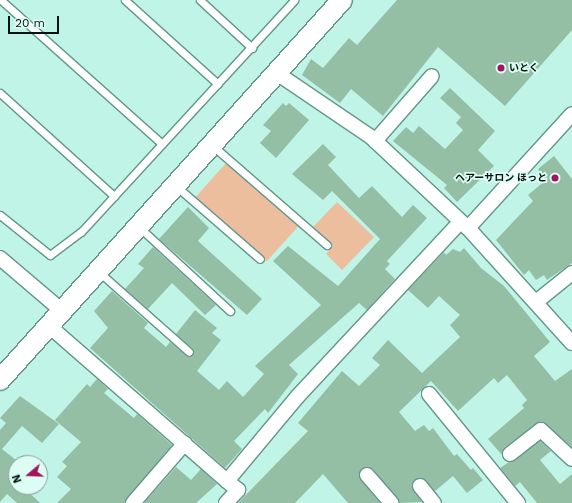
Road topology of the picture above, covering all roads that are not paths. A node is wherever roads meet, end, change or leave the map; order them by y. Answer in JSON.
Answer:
{"nodes":[{"id":1,"x":1,"y":0,"type":"edge"},
{"id":2,"x":125,"y":0,"type":"edge"},
{"id":3,"x":200,"y":0,"type":"edge"},
{"id":4,"x":294,"y":0,"type":"edge"},
{"id":5,"x":342,"y":0,"type":"edge"},
{"id":6,"x":252,"y":48,"type":"junction"},
{"id":7,"x":278,"y":74,"type":"junction"},
{"id":8,"x":432,"y":76,"type":"dead end"},
{"id":9,"x":218,"y":84,"type":"junction"},
{"id":10,"x":0,"y":93,"type":"edge"},
{"id":11,"x":572,"y":114,"type":"edge"},
{"id":12,"x":375,"y":141,"type":"junction"},
{"id":13,"x":162,"y":144,"type":"junction"},
{"id":14,"x":211,"y":145,"type":"junction"},
{"id":15,"x":174,"y":185,"type":"junction"},
{"id":16,"x":114,"y":196,"type":"junction"},
{"id":17,"x":0,"y":215,"type":"edge"},
{"id":18,"x":137,"y":225,"type":"junction"},
{"id":19,"x":464,"y":225,"type":"junction"},
{"id":20,"x":327,"y":245,"type":"dead end"},
{"id":21,"x":0,"y":258,"type":"edge"},
{"id":22,"x":260,"y":259,"type":"dead end"},
{"id":23,"x":97,"y":270,"type":"junction"},
{"id":24,"x":572,"y":273,"type":"edge"},
{"id":25,"x":536,"y":302,"type":"junction"},
{"id":26,"x":61,"y":310,"type":"junction"},
{"id":27,"x":230,"y":311,"type":"dead end"},
{"id":28,"x":48,"y":325,"type":"junction"},
{"id":29,"x":572,"y":343,"type":"edge"},
{"id":30,"x":189,"y":352,"type":"dead end"},
{"id":31,"x":0,"y":380,"type":"edge"},
{"id":32,"x":429,"y":394,"type":"dead end"},
{"id":33,"x":185,"y":443,"type":"junction"},
{"id":34,"x":510,"y":454,"type":"dead end"},
{"id":35,"x":572,"y":459,"type":"edge"},
{"id":36,"x":367,"y":475,"type":"dead end"},
{"id":37,"x":227,"y":481,"type":"junction"},
{"id":38,"x":420,"y":486,"type":"dead end"},
{"id":39,"x":133,"y":503,"type":"edge"},
{"id":40,"x":226,"y":503,"type":"edge"},
{"id":41,"x":391,"y":503,"type":"edge"},
{"id":42,"x":434,"y":503,"type":"edge"},
{"id":43,"x":518,"y":503,"type":"edge"}],
"edges":[{"from":1,"to":13,"type":"lane"},
{"from":2,"to":9,"type":"lane"},
{"from":3,"to":6,"type":"lane"},
{"from":4,"to":6,"type":"lane"},
{"from":5,"to":7,"type":"street"},
{"from":6,"to":9,"type":"lane"},
{"from":7,"to":12,"type":"street"},
{"from":7,"to":14,"type":"street"},
{"from":8,"to":12,"type":"street"},
{"from":9,"to":13,"type":"lane"},
{"from":10,"to":16,"type":"lane"},
{"from":11,"to":19,"type":"street"},
{"from":12,"to":19,"type":"street"},
{"from":13,"to":16,"type":"lane"},
{"from":14,"to":15,"type":"street"},
{"from":14,"to":20,"type":"lane"},
{"from":15,"to":18,"type":"street"},
{"from":15,"to":22,"type":"lane"},
{"from":16,"to":17,"type":"lane"},
{"from":18,"to":23,"type":"street"},
{"from":18,"to":27,"type":"lane"},
{"from":19,"to":25,"type":"street"},
{"from":19,"to":37,"type":"street"},
{"from":21,"to":26,"type":"street"},
{"from":23,"to":26,"type":"street"},
{"from":23,"to":30,"type":"lane"},
{"from":24,"to":25,"type":"street"},
{"from":25,"to":29,"type":"street"},
{"from":26,"to":28,"type":"street"},
{"from":28,"to":31,"type":"street"},
{"from":28,"to":33,"type":"street"},
{"from":32,"to":43,"type":"street"},
{"from":33,"to":37,"type":"street"},
{"from":33,"to":39,"type":"street"},
{"from":34,"to":35,"type":"street"},
{"from":36,"to":41,"type":"street"},
{"from":37,"to":40,"type":"street"},
{"from":38,"to":42,"type":"street"}]}
